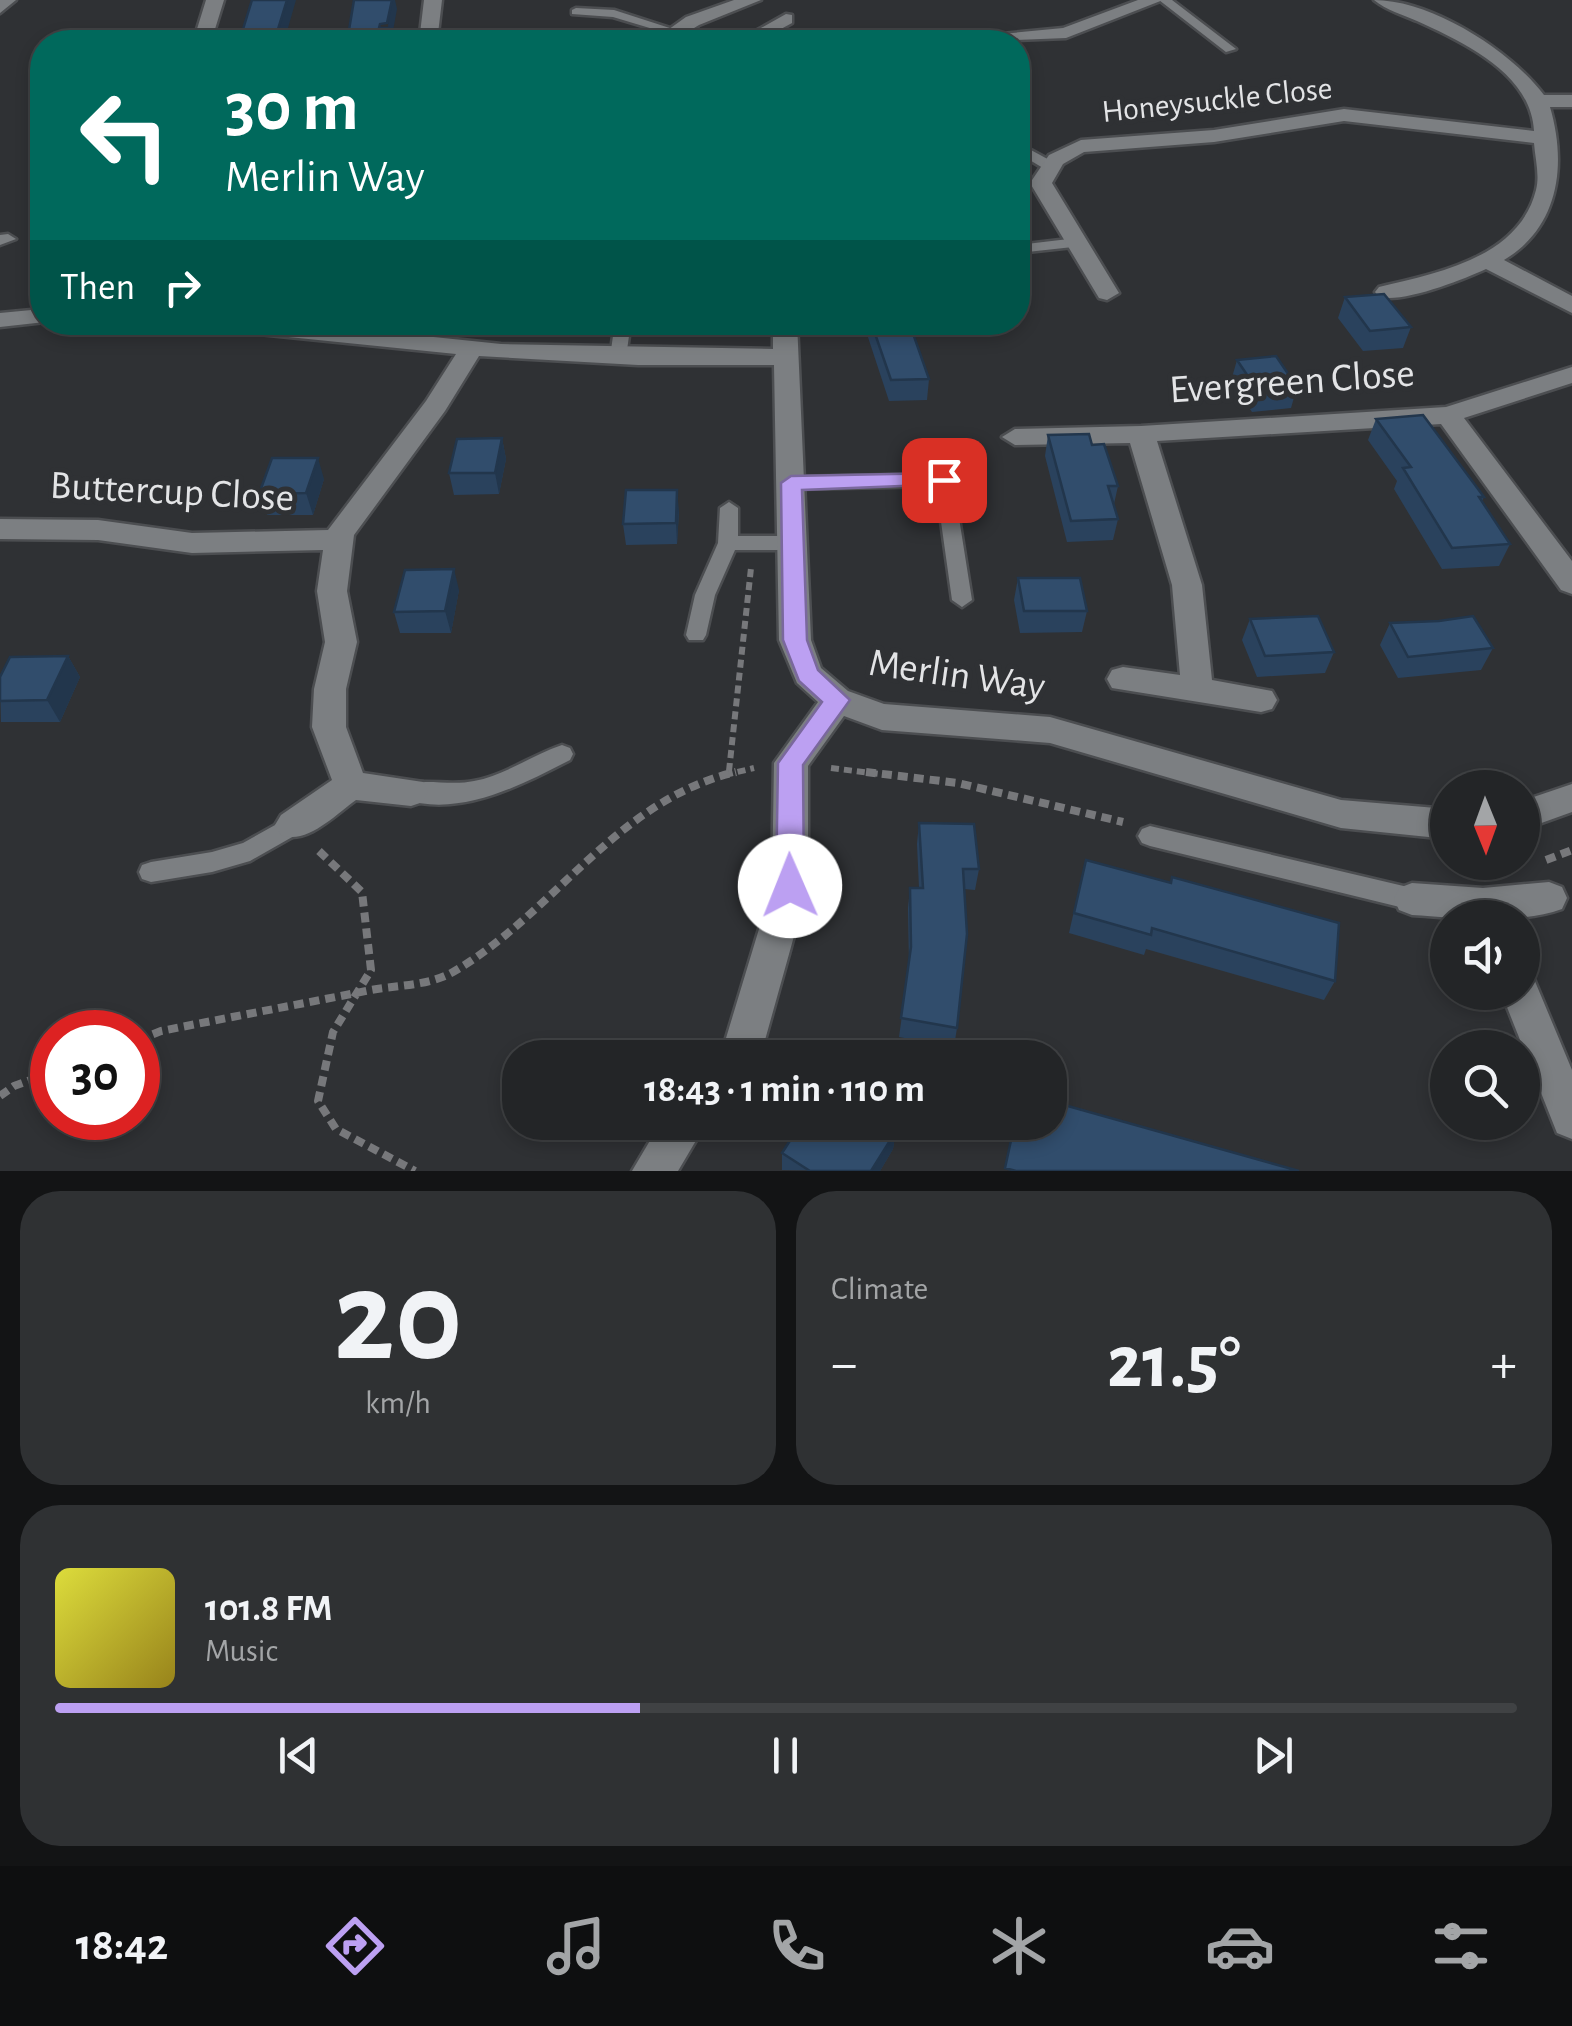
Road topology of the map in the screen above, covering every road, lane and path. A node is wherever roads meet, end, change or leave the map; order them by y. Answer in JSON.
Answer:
{"nodes":[{"id":1,"x":7,"y":0,"type":"edge"},
{"id":2,"x":215,"y":0,"type":"edge"},
{"id":3,"x":433,"y":0,"type":"edge"},
{"id":4,"x":752,"y":0,"type":"edge"},
{"id":5,"x":1103,"y":0,"type":"edge"},
{"id":6,"x":1154,"y":0,"type":"edge"},
{"id":7,"x":1165,"y":0,"type":"edge"},
{"id":8,"x":1383,"y":0,"type":"edge"},
{"id":9,"x":0,"y":8,"type":"edge"},
{"id":10,"x":576,"y":12,"type":"dead end"},
{"id":11,"x":1122,"y":13,"type":"junction"},
{"id":12,"x":786,"y":19,"type":"dead end"},
{"id":13,"x":206,"y":30,"type":"edge"},
{"id":14,"x":429,"y":30,"type":"edge"},
{"id":15,"x":651,"y":30,"type":"edge"},
{"id":16,"x":678,"y":30,"type":"edge"},
{"id":17,"x":767,"y":30,"type":"edge"},
{"id":18,"x":1030,"y":36,"type":"edge"},
{"id":19,"x":1230,"y":48,"type":"dead end"},
{"id":20,"x":1539,"y":101,"type":"junction"},
{"id":21,"x":1572,"y":101,"type":"edge"},
{"id":22,"x":1544,"y":138,"type":"junction"},
{"id":23,"x":1030,"y":154,"type":"edge"},
{"id":24,"x":1048,"y":165,"type":"junction"},
{"id":25,"x":1077,"y":243,"type":"junction"},
{"id":26,"x":1030,"y":248,"type":"edge"},
{"id":27,"x":1488,"y":261,"type":"junction"},
{"id":28,"x":1387,"y":292,"type":"edge"},
{"id":29,"x":1107,"y":293,"type":"dead end"},
{"id":30,"x":1572,"y":306,"type":"edge"},
{"id":31,"x":30,"y":317,"type":"edge"},
{"id":32,"x":0,"y":320,"type":"edge"},
{"id":33,"x":408,"y":335,"type":"edge"},
{"id":34,"x":621,"y":335,"type":"edge"},
{"id":35,"x":787,"y":335,"type":"edge"},
{"id":36,"x":472,"y":348,"type":"junction"},
{"id":37,"x":789,"y":356,"type":"junction"},
{"id":38,"x":618,"y":357,"type":"junction"},
{"id":39,"x":1572,"y":375,"type":"edge"},
{"id":40,"x":1448,"y":414,"type":"junction"},
{"id":41,"x":1142,"y":434,"type":"junction"},
{"id":42,"x":1015,"y":437,"type":"dead end"},
{"id":43,"x":791,"y":483,"type":"junction"},
{"id":44,"x":729,"y":508,"type":"dead end"},
{"id":45,"x":0,"y":529,"type":"edge"},
{"id":46,"x":339,"y":540,"type":"junction"},
{"id":47,"x":728,"y":543,"type":"junction"},
{"id":48,"x":793,"y":543,"type":"junction"},
{"id":49,"x":1572,"y":583,"type":"edge"},
{"id":50,"x":962,"y":600,"type":"dead end"},
{"id":51,"x":696,"y":635,"type":"dead end"},
{"id":52,"x":1122,"y":679,"type":"dead end"},
{"id":53,"x":1198,"y":690,"type":"junction"},
{"id":54,"x":837,"y":700,"type":"junction"},
{"id":55,"x":1260,"y":700,"type":"dead end"},
{"id":56,"x":562,"y":754,"type":"dead end"},
{"id":57,"x":790,"y":763,"type":"junction"},
{"id":58,"x":351,"y":785,"type":"junction"},
{"id":59,"x":411,"y":792,"type":"joint"},
{"id":60,"x":1572,"y":798,"type":"edge"},
{"id":61,"x":1540,"y":810,"type":"edge"},
{"id":62,"x":1430,"y":822,"type":"edge"},
{"id":63,"x":293,"y":826,"type":"junction"},
{"id":64,"x":1150,"y":836,"type":"dead end"},
{"id":65,"x":152,"y":872,"type":"dead end"},
{"id":66,"x":1412,"y":899,"type":"joint"},
{"id":67,"x":1430,"y":902,"type":"edge"},
{"id":68,"x":357,"y":993,"type":"junction"},
{"id":69,"x":1527,"y":1010,"type":"edge"},
{"id":70,"x":160,"y":1030,"type":"edge"},
{"id":71,"x":745,"y":1040,"type":"edge"},
{"id":72,"x":30,"y":1080,"type":"edge"},
{"id":73,"x":0,"y":1096,"type":"edge"},
{"id":74,"x":1572,"y":1119,"type":"edge"},
{"id":75,"x":674,"y":1140,"type":"edge"},
{"id":76,"x":415,"y":1171,"type":"edge"},
{"id":77,"x":653,"y":1171,"type":"edge"}],
"edges":[{"from":1,"to":9,"type":"street"},
{"from":2,"to":13,"type":"street"},
{"from":3,"to":14,"type":"street"},
{"from":4,"to":16,"type":"street"},
{"from":5,"to":11,"type":"street"},
{"from":6,"to":11,"type":"street"},
{"from":7,"to":19,"type":"lane"},
{"from":8,"to":20,"type":"street"},
{"from":10,"to":15,"type":"lane"},
{"from":11,"to":18,"type":"street"},
{"from":12,"to":17,"type":"street"},
{"from":20,"to":21,"type":"street"},
{"from":20,"to":22,"type":"street"},
{"from":22,"to":24,"type":"street","name":"Honeysuckle Close"},
{"from":22,"to":27,"type":"street"},
{"from":23,"to":24,"type":"lane"},
{"from":24,"to":25,"type":"street"},
{"from":25,"to":26,"type":"lane"},
{"from":25,"to":29,"type":"street"},
{"from":27,"to":28,"type":"street"},
{"from":27,"to":30,"type":"street"},
{"from":31,"to":32,"type":"street"},
{"from":33,"to":36,"type":"street"},
{"from":34,"to":38,"type":"lane"},
{"from":35,"to":37,"type":"street","name":"Merlin Way"},
{"from":36,"to":38,"type":"street"},
{"from":36,"to":46,"type":"street","name":"Buttercup Close"},
{"from":37,"to":38,"type":"street"},
{"from":37,"to":43,"type":"street","name":"Merlin Way"},
{"from":39,"to":40,"type":"street","name":"Evergreen Close"},
{"from":40,"to":41,"type":"street","name":"Evergreen Close"},
{"from":40,"to":49,"type":"street","name":"Evergreen Close"},
{"from":41,"to":42,"type":"street","name":"Evergreen Close"},
{"from":41,"to":53,"type":"street","name":"Evergreen Close"},
{"from":43,"to":48,"type":"street","name":"Merlin Way"},
{"from":43,"to":50,"type":"lane"},
{"from":44,"to":47,"type":"lane"},
{"from":45,"to":46,"type":"street","name":"Buttercup Close"},
{"from":46,"to":58,"type":"street","name":"Buttercup Close"},
{"from":47,"to":48,"type":"lane"},
{"from":47,"to":51,"type":"lane"},
{"from":48,"to":54,"type":"street","name":"Merlin Way"},
{"from":52,"to":53,"type":"street"},
{"from":53,"to":55,"type":"street"},
{"from":54,"to":57,"type":"street"},
{"from":54,"to":62,"type":"street","name":"Merlin Way"},
{"from":56,"to":59,"type":"lane"},
{"from":57,"to":68,"type":"path"},
{"from":57,"to":71,"type":"street"},
{"from":58,"to":59,"type":"street"},
{"from":58,"to":63,"type":"street"},
{"from":60,"to":61,"type":"street"},
{"from":63,"to":65,"type":"lane"},
{"from":63,"to":68,"type":"path"},
{"from":64,"to":66,"type":"lane"},
{"from":66,"to":67,"type":"street"},
{"from":68,"to":70,"type":"path"},
{"from":68,"to":76,"type":"path"},
{"from":69,"to":74,"type":"street"},
{"from":72,"to":73,"type":"path"},
{"from":75,"to":77,"type":"street"}]}
